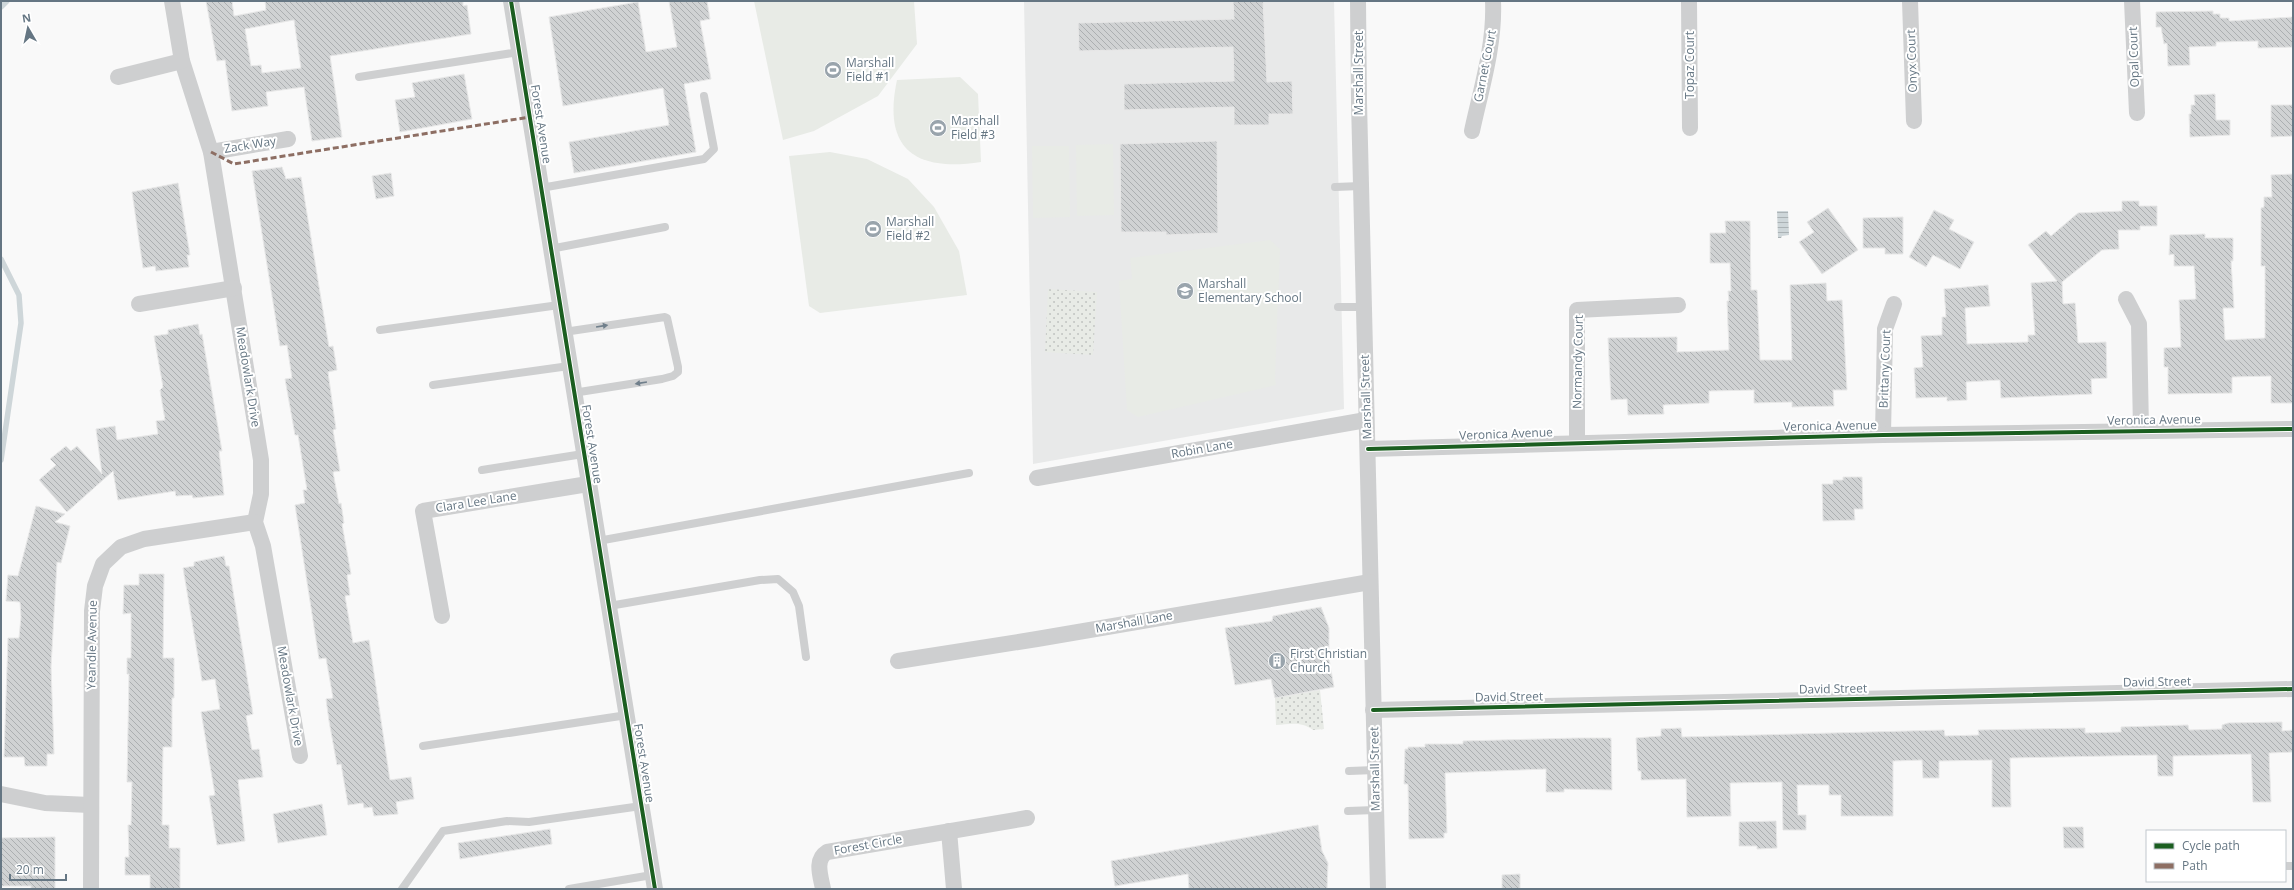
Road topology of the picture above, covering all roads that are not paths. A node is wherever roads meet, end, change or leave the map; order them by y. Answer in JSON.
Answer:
{"nodes":[{"id":1,"x":172,"y":1,"type":"edge"},
{"id":2,"x":511,"y":1,"type":"edge"},
{"id":3,"x":1358,"y":1,"type":"edge"},
{"id":4,"x":1493,"y":1,"type":"edge"},
{"id":5,"x":1689,"y":1,"type":"edge"},
{"id":6,"x":1910,"y":1,"type":"edge"},
{"id":7,"x":2132,"y":1,"type":"edge"},
{"id":8,"x":519,"y":52,"type":"junction"},
{"id":9,"x":182,"y":61,"type":"junction"},
{"id":10,"x":118,"y":77,"type":"dead end"},
{"id":11,"x":359,"y":77,"type":"dead end"},
{"id":12,"x":704,"y":96,"type":"dead end"},
{"id":13,"x":2136,"y":113,"type":"dead end"},
{"id":14,"x":1914,"y":121,"type":"dead end"},
{"id":15,"x":1690,"y":128,"type":"dead end"},
{"id":16,"x":1472,"y":131,"type":"dead end"},
{"id":17,"x":288,"y":139,"type":"dead end"},
{"id":18,"x":212,"y":152,"type":"junction"},
{"id":19,"x":1361,"y":186,"type":"junction"},
{"id":20,"x":1335,"y":187,"type":"dead end"},
{"id":21,"x":541,"y":188,"type":"junction"},
{"id":22,"x":665,"y":227,"type":"dead end"},
{"id":23,"x":550,"y":249,"type":"junction"},
{"id":24,"x":234,"y":288,"type":"junction"},
{"id":25,"x":2126,"y":299,"type":"dead end"},
{"id":26,"x":139,"y":304,"type":"dead end"},
{"id":27,"x":1894,"y":304,"type":"dead end"},
{"id":28,"x":559,"y":305,"type":"junction"},
{"id":29,"x":1678,"y":305,"type":"dead end"},
{"id":30,"x":1338,"y":307,"type":"dead end"},
{"id":31,"x":1364,"y":307,"type":"junction"},
{"id":32,"x":380,"y":330,"type":"dead end"},
{"id":33,"x":564,"y":332,"type":"junction"},
{"id":34,"x":569,"y":366,"type":"junction"},
{"id":35,"x":433,"y":386,"type":"dead end"},
{"id":36,"x":573,"y":393,"type":"junction"},
{"id":37,"x":1366,"y":420,"type":"junction"},
{"id":38,"x":2293,"y":429,"type":"edge"},
{"id":39,"x":2141,"y":430,"type":"junction"},
{"id":40,"x":1883,"y":435,"type":"junction"},
{"id":41,"x":1577,"y":442,"type":"junction"},
{"id":42,"x":1368,"y":449,"type":"junction"},
{"id":43,"x":583,"y":454,"type":"junction"},
{"id":44,"x":482,"y":470,"type":"dead end"},
{"id":45,"x":969,"y":473,"type":"dead end"},
{"id":46,"x":1038,"y":478,"type":"dead end"},
{"id":47,"x":588,"y":484,"type":"junction"},
{"id":48,"x":255,"y":522,"type":"junction"},
{"id":49,"x":598,"y":541,"type":"junction"},
{"id":50,"x":1370,"y":582,"type":"junction"},
{"id":51,"x":609,"y":606,"type":"junction"},
{"id":52,"x":442,"y":616,"type":"dead end"},
{"id":53,"x":806,"y":657,"type":"dead end"},
{"id":54,"x":898,"y":661,"type":"dead end"},
{"id":55,"x":2293,"y":689,"type":"edge"},
{"id":56,"x":1373,"y":710,"type":"junction"},
{"id":57,"x":627,"y":715,"type":"junction"},
{"id":58,"x":423,"y":746,"type":"dead end"},
{"id":59,"x":300,"y":756,"type":"dead end"},
{"id":60,"x":1375,"y":770,"type":"junction"},
{"id":61,"x":1349,"y":771,"type":"dead end"},
{"id":62,"x":1,"y":794,"type":"edge"},
{"id":63,"x":90,"y":805,"type":"junction"},
{"id":64,"x":641,"y":806,"type":"junction"},
{"id":65,"x":1376,"y":810,"type":"junction"},
{"id":66,"x":1348,"y":811,"type":"dead end"},
{"id":67,"x":1027,"y":818,"type":"dead end"},
{"id":68,"x":949,"y":831,"type":"junction"},
{"id":69,"x":653,"y":882,"type":"edge"},
{"id":70,"x":91,"y":889,"type":"edge"},
{"id":71,"x":402,"y":889,"type":"edge"},
{"id":72,"x":569,"y":889,"type":"edge"},
{"id":73,"x":823,"y":889,"type":"edge"},
{"id":74,"x":954,"y":889,"type":"edge"},
{"id":75,"x":1378,"y":889,"type":"edge"}],
"edges":[{"from":1,"to":9,"type":"street","name":"Meadowlark Drive"},
{"from":2,"to":8,"type":"street","name":"Forest Avenue"},
{"from":3,"to":19,"type":"street","name":"Marshall Street"},
{"from":4,"to":16,"type":"street","name":"Garnet Court"},
{"from":5,"to":15,"type":"street","name":"Topaz Court"},
{"from":6,"to":14,"type":"street","name":"Onyx Court"},
{"from":7,"to":13,"type":"street","name":"Opal Court"},
{"from":8,"to":11,"type":"lane"},
{"from":8,"to":21,"type":"street","name":"Forest Avenue"},
{"from":9,"to":10,"type":"street"},
{"from":9,"to":18,"type":"street","name":"Meadowlark Drive"},
{"from":12,"to":21,"type":"lane"},
{"from":17,"to":18,"type":"street","name":"Zack Way"},
{"from":18,"to":24,"type":"street","name":"Meadowlark Drive"},
{"from":19,"to":20,"type":"lane"},
{"from":19,"to":31,"type":"street","name":"Marshall Street"},
{"from":21,"to":23,"type":"street","name":"Forest Avenue"},
{"from":22,"to":23,"type":"lane"},
{"from":23,"to":28,"type":"street","name":"Forest Avenue"},
{"from":24,"to":26,"type":"street"},
{"from":24,"to":48,"type":"street","name":"Meadowlark Drive"},
{"from":25,"to":39,"type":"street"},
{"from":27,"to":40,"type":"street","name":"Brittany Court"},
{"from":28,"to":32,"type":"lane"},
{"from":28,"to":33,"type":"street","name":"Forest Avenue"},
{"from":29,"to":41,"type":"street","name":"Normandy Court"},
{"from":30,"to":31,"type":"lane"},
{"from":31,"to":37,"type":"street","name":"Marshall Street"},
{"from":33,"to":34,"type":"street","name":"Forest Avenue"},
{"from":33,"to":36,"type":"lane","one_way":true},
{"from":34,"to":35,"type":"lane"},
{"from":34,"to":36,"type":"street","name":"Forest Avenue"},
{"from":36,"to":43,"type":"street","name":"Forest Avenue"},
{"from":37,"to":42,"type":"street","name":"Marshall Street"},
{"from":37,"to":46,"type":"street","name":"Robin Lane"},
{"from":38,"to":39,"type":"street","name":"Veronica Avenue"},
{"from":39,"to":40,"type":"street","name":"Veronica Avenue"},
{"from":40,"to":41,"type":"street","name":"Veronica Avenue"},
{"from":41,"to":42,"type":"street","name":"Veronica Avenue"},
{"from":42,"to":50,"type":"street","name":"Marshall Street"},
{"from":43,"to":44,"type":"lane"},
{"from":43,"to":47,"type":"street","name":"Forest Avenue"},
{"from":45,"to":49,"type":"lane"},
{"from":47,"to":49,"type":"street","name":"Forest Avenue"},
{"from":47,"to":52,"type":"street","name":"Clara Lee Lane"},
{"from":48,"to":59,"type":"street","name":"Meadowlark Drive"},
{"from":48,"to":63,"type":"street","name":"Yeandle Avenue"},
{"from":49,"to":51,"type":"street","name":"Forest Avenue"},
{"from":50,"to":54,"type":"street","name":"Marshall Lane"},
{"from":50,"to":56,"type":"street","name":"Marshall Street"},
{"from":51,"to":53,"type":"lane"},
{"from":51,"to":57,"type":"street","name":"Forest Avenue"},
{"from":55,"to":56,"type":"street","name":"David Street"},
{"from":56,"to":60,"type":"street","name":"Marshall Street"},
{"from":57,"to":58,"type":"lane"},
{"from":57,"to":64,"type":"street","name":"Forest Avenue"},
{"from":60,"to":61,"type":"lane"},
{"from":60,"to":65,"type":"street","name":"Marshall Street"},
{"from":62,"to":63,"type":"street"},
{"from":63,"to":70,"type":"street","name":"Yeandle Avenue"},
{"from":64,"to":69,"type":"street","name":"Forest Avenue"},
{"from":64,"to":71,"type":"lane"},
{"from":65,"to":66,"type":"lane"},
{"from":65,"to":75,"type":"street","name":"Marshall Street"},
{"from":67,"to":68,"type":"street","name":"Forest Circle"},
{"from":68,"to":73,"type":"street","name":"Forest Circle"},
{"from":68,"to":74,"type":"street"},
{"from":69,"to":72,"type":"lane"}]}
